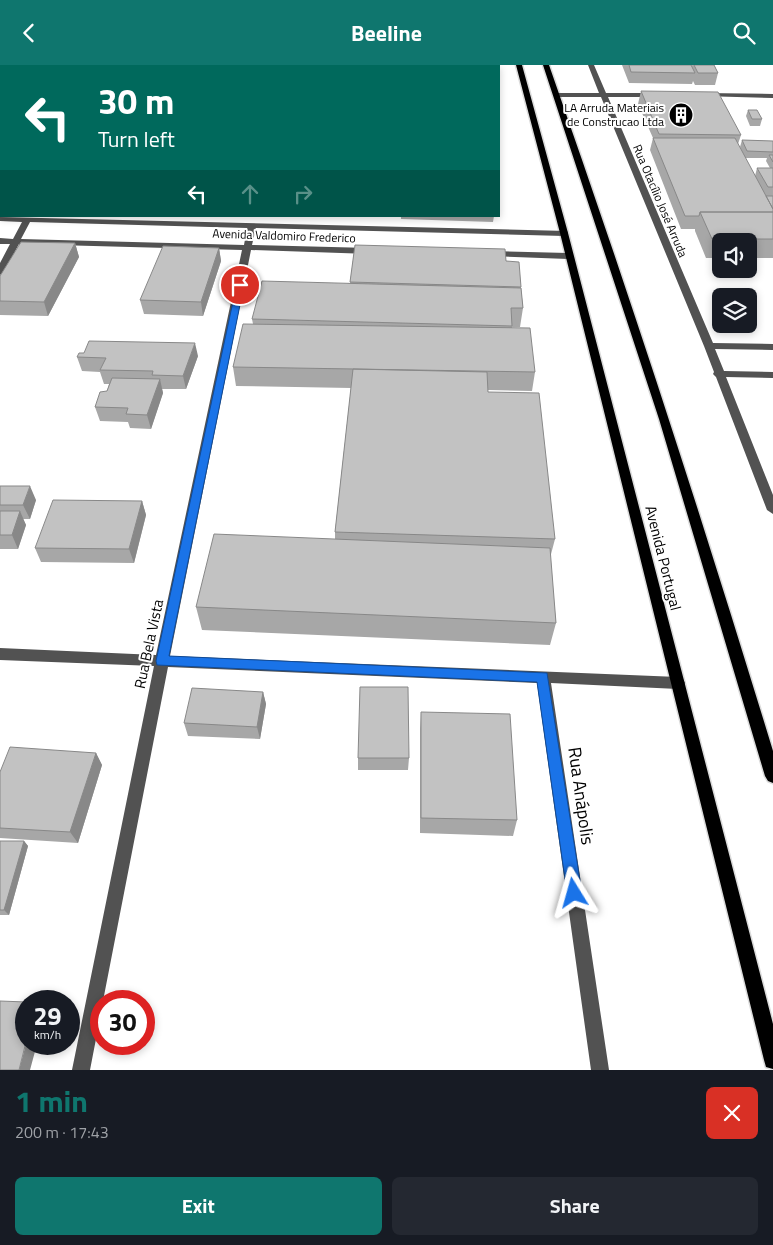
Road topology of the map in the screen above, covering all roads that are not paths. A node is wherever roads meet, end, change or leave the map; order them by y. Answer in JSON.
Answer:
{"nodes":[{"id":1,"x":519,"y":65,"type":"edge"},
{"id":2,"x":546,"y":65,"type":"edge"},
{"id":3,"x":590,"y":65,"type":"edge"},
{"id":4,"x":556,"y":95,"type":"junction"},
{"id":5,"x":604,"y":95,"type":"junction"},
{"id":6,"x":663,"y":95,"type":"edge"},
{"id":7,"x":693,"y":95,"type":"edge"},
{"id":8,"x":773,"y":96,"type":"edge"},
{"id":9,"x":321,"y":217,"type":"edge"},
{"id":10,"x":0,"y":219,"type":"edge"},
{"id":11,"x":27,"y":220,"type":"junction"},
{"id":12,"x":252,"y":225,"type":"junction"},
{"id":13,"x":564,"y":233,"type":"junction"},
{"id":14,"x":317,"y":238,"type":"junction"},
{"id":15,"x":0,"y":241,"type":"edge"},
{"id":16,"x":16,"y":241,"type":"junction"},
{"id":17,"x":248,"y":247,"type":"junction"},
{"id":18,"x":384,"y":251,"type":"edge"},
{"id":19,"x":482,"y":254,"type":"edge"},
{"id":20,"x":568,"y":257,"type":"junction"},
{"id":21,"x":0,"y":271,"type":"edge"},
{"id":22,"x":708,"y":346,"type":"junction"},
{"id":23,"x":773,"y":347,"type":"edge"},
{"id":24,"x":718,"y":374,"type":"junction"},
{"id":25,"x":773,"y":375,"type":"edge"},
{"id":26,"x":773,"y":510,"type":"edge"},
{"id":27,"x":0,"y":654,"type":"edge"},
{"id":28,"x":162,"y":661,"type":"junction"},
{"id":29,"x":543,"y":677,"type":"junction"},
{"id":30,"x":678,"y":683,"type":"junction"},
{"id":31,"x":773,"y":776,"type":"edge"},
{"id":32,"x":773,"y":1060,"type":"edge"},
{"id":33,"x":81,"y":1070,"type":"edge"},
{"id":34,"x":600,"y":1070,"type":"edge"}],
"edges":[{"from":1,"to":13,"type":"main road","name":"Avenida Portugal"},
{"from":2,"to":4,"type":"main road"},
{"from":3,"to":5,"type":"street","name":"Rua Otacílio José Arruda"},
{"from":4,"to":5,"type":"street"},
{"from":4,"to":31,"type":"main road"},
{"from":5,"to":6,"type":"street"},
{"from":5,"to":22,"type":"street","name":"Rua Otacílio José Arruda"},
{"from":7,"to":8,"type":"street"},
{"from":9,"to":14,"type":"street"},
{"from":10,"to":11,"type":"street","name":"Avenida Valdomiro Frederico"},
{"from":11,"to":12,"type":"street","name":"Avenida Valdomiro Frederico"},
{"from":11,"to":16,"type":"street"},
{"from":12,"to":14,"type":"street","name":"Avenida Valdomiro Frederico"},
{"from":12,"to":17,"type":"street","name":"Rua Bela Vista"},
{"from":13,"to":14,"type":"street","name":"Avenida Valdomiro Frederico"},
{"from":13,"to":20,"type":"main road","name":"Avenida Portugal"},
{"from":14,"to":17,"type":"street","name":"Avenida Valdomiro Frederico"},
{"from":14,"to":18,"type":"street","name":"Avenida Valdomiro Frederico"},
{"from":15,"to":16,"type":"street","name":"Avenida Valdomiro Frederico"},
{"from":16,"to":17,"type":"street","name":"Avenida Valdomiro Frederico"},
{"from":16,"to":21,"type":"street"},
{"from":17,"to":28,"type":"street","name":"Rua Bela Vista"},
{"from":19,"to":20,"type":"street"},
{"from":20,"to":30,"type":"main road","name":"Avenida Portugal"},
{"from":22,"to":23,"type":"street"},
{"from":22,"to":24,"type":"street","name":"Rua Otacílio José Arruda"},
{"from":24,"to":25,"type":"street"},
{"from":24,"to":26,"type":"street","name":"Rua Otacílio José Arruda"},
{"from":27,"to":28,"type":"street"},
{"from":28,"to":29,"type":"street"},
{"from":28,"to":33,"type":"street","name":"Rua Bela Vista"},
{"from":29,"to":30,"type":"street"},
{"from":29,"to":34,"type":"street","name":"Rua Anápolis"},
{"from":30,"to":32,"type":"main road","name":"Avenida Portugal"}]}
